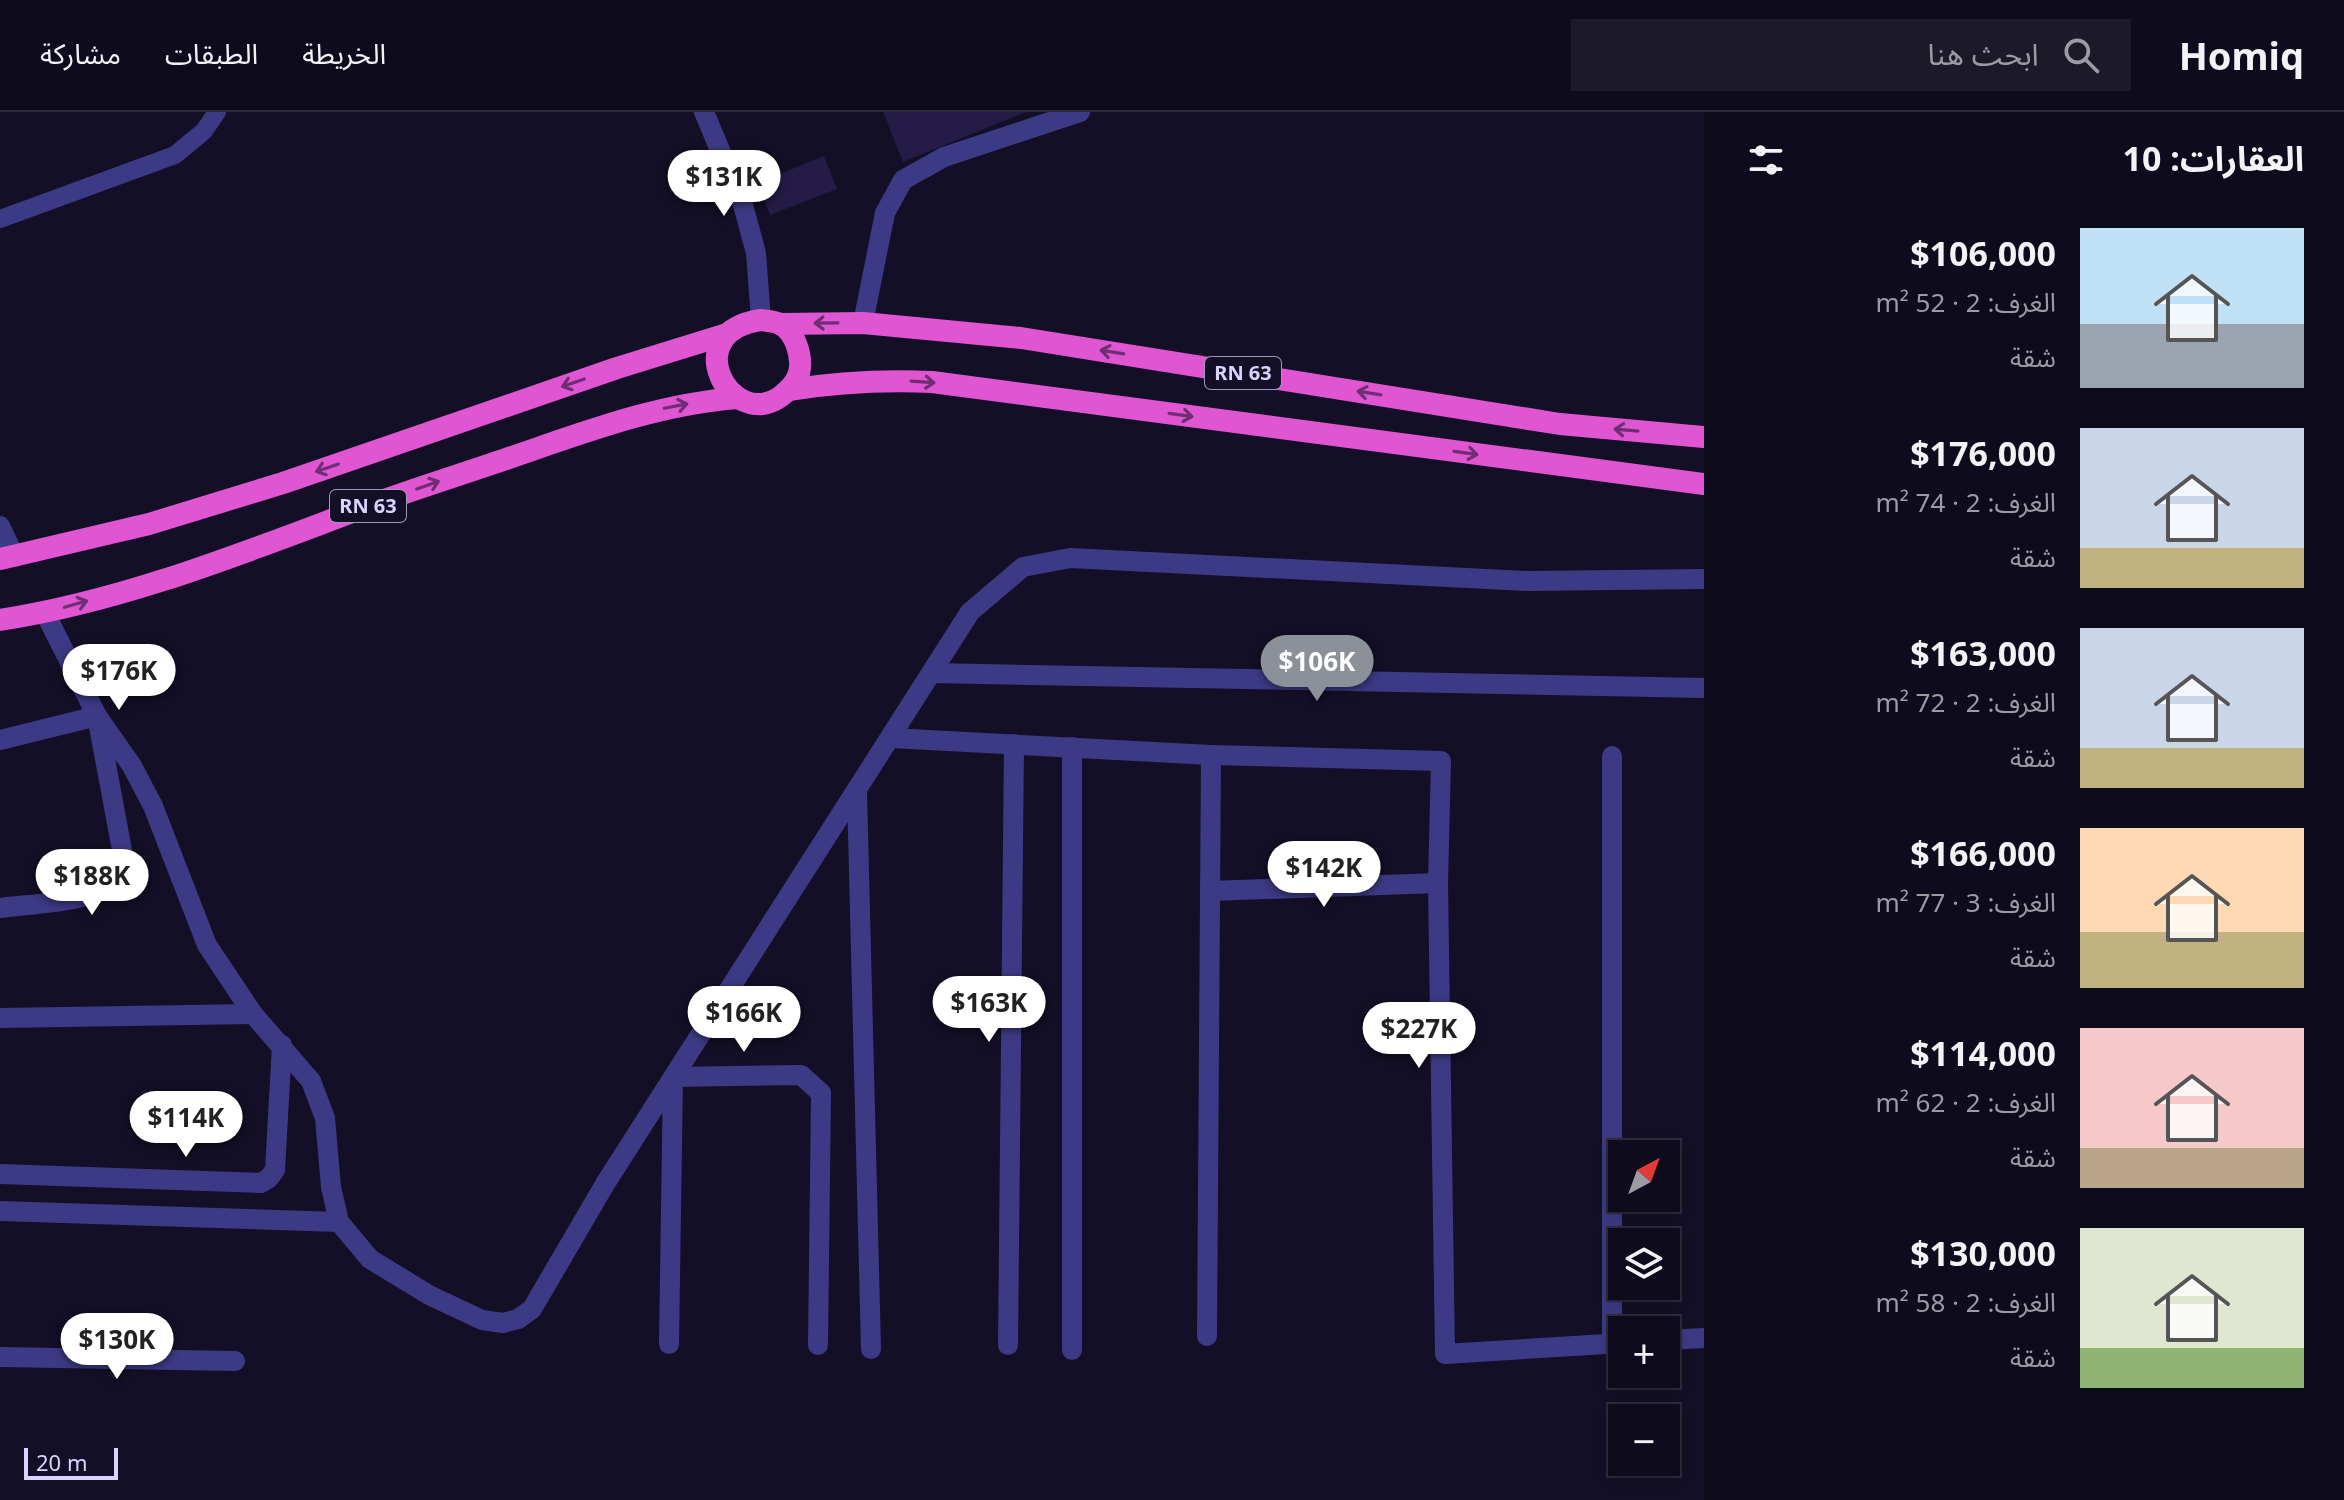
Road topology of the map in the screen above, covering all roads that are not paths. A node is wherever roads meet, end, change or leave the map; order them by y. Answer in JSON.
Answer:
{"nodes":[{"id":1,"x":217,"y":112,"type":"edge"},
{"id":2,"x":704,"y":112,"type":"edge"},
{"id":3,"x":1080,"y":112,"type":"edge"},
{"id":4,"x":0,"y":219,"type":"edge"},
{"id":5,"x":771,"y":322,"type":"junction"},
{"id":6,"x":863,"y":323,"type":"junction"},
{"id":7,"x":727,"y":334,"type":"junction"},
{"id":8,"x":790,"y":390,"type":"junction"},
{"id":9,"x":738,"y":398,"type":"junction"},
{"id":10,"x":1704,"y":437,"type":"edge"},
{"id":11,"x":1704,"y":484,"type":"edge"},
{"id":12,"x":0,"y":526,"type":"edge"},
{"id":13,"x":7,"y":558,"type":"edge"},
{"id":14,"x":1704,"y":579,"type":"edge"},
{"id":15,"x":45,"y":613,"type":"junction"},
{"id":16,"x":0,"y":620,"type":"edge"},
{"id":17,"x":932,"y":673,"type":"junction"},
{"id":18,"x":1704,"y":688,"type":"edge"},
{"id":19,"x":97,"y":716,"type":"junction"},
{"id":20,"x":891,"y":738,"type":"junction"},
{"id":21,"x":0,"y":740,"type":"edge"},
{"id":22,"x":1014,"y":744,"type":"junction"},
{"id":23,"x":1072,"y":747,"type":"junction"},
{"id":24,"x":1211,"y":755,"type":"junction"},
{"id":25,"x":1612,"y":756,"type":"dead end"},
{"id":26,"x":857,"y":792,"type":"junction"},
{"id":27,"x":1438,"y":883,"type":"junction"},
{"id":28,"x":1210,"y":891,"type":"junction"},
{"id":29,"x":0,"y":908,"type":"edge"},
{"id":30,"x":253,"y":1014,"type":"junction"},
{"id":31,"x":0,"y":1018,"type":"edge"},
{"id":32,"x":282,"y":1045,"type":"junction"},
{"id":33,"x":673,"y":1077,"type":"junction"},
{"id":34,"x":0,"y":1174,"type":"edge"},
{"id":35,"x":0,"y":1211,"type":"edge"},
{"id":36,"x":339,"y":1222,"type":"junction"},
{"id":37,"x":1617,"y":1316,"type":"edge"},
{"id":38,"x":1207,"y":1336,"type":"dead end"},
{"id":39,"x":1704,"y":1338,"type":"edge"},
{"id":40,"x":1680,"y":1339,"type":"edge"},
{"id":41,"x":669,"y":1344,"type":"dead end"},
{"id":42,"x":1608,"y":1344,"type":"edge"},
{"id":43,"x":818,"y":1345,"type":"dead end"},
{"id":44,"x":1008,"y":1345,"type":"dead end"},
{"id":45,"x":871,"y":1349,"type":"dead end"},
{"id":46,"x":1072,"y":1350,"type":"dead end"},
{"id":47,"x":0,"y":1357,"type":"edge"},
{"id":48,"x":235,"y":1361,"type":"dead end"}],
"edges":[{"from":1,"to":4,"type":"lane"},
{"from":2,"to":5,"type":"street"},
{"from":3,"to":6,"type":"street"},
{"from":6,"to":5,"type":"highway","number":"RN 63","one_way":true},
{"from":5,"to":7,"type":"highway","number":"RN 63"},
{"from":5,"to":8,"type":"highway"},
{"from":10,"to":6,"type":"highway","number":"RN 63","one_way":true},
{"from":7,"to":9,"type":"highway"},
{"from":7,"to":13,"type":"highway","number":"RN 63","one_way":true},
{"from":8,"to":9,"type":"highway","number":"RN 63"},
{"from":8,"to":11,"type":"highway","number":"RN 63","one_way":true},
{"from":15,"to":9,"type":"highway","number":"RN 63","one_way":true},
{"from":12,"to":13,"type":"street"},
{"from":14,"to":17,"type":"street"},
{"from":15,"to":16,"type":"highway","number":"RN 63"},
{"from":15,"to":19,"type":"street"},
{"from":17,"to":18,"type":"street"},
{"from":17,"to":20,"type":"street"},
{"from":19,"to":21,"type":"street"},
{"from":19,"to":29,"type":"street"},
{"from":19,"to":30,"type":"street"},
{"from":20,"to":22,"type":"street"},
{"from":20,"to":26,"type":"street"},
{"from":22,"to":23,"type":"street"},
{"from":22,"to":44,"type":"street"},
{"from":23,"to":24,"type":"street"},
{"from":23,"to":46,"type":"street"},
{"from":24,"to":27,"type":"street"},
{"from":24,"to":28,"type":"street"},
{"from":25,"to":37,"type":"street"},
{"from":26,"to":33,"type":"street"},
{"from":26,"to":45,"type":"street"},
{"from":27,"to":28,"type":"street"},
{"from":27,"to":42,"type":"street"},
{"from":28,"to":38,"type":"street"},
{"from":30,"to":31,"type":"street"},
{"from":30,"to":32,"type":"street"},
{"from":32,"to":34,"type":"street"},
{"from":32,"to":36,"type":"street"},
{"from":33,"to":36,"type":"street"},
{"from":33,"to":41,"type":"street"},
{"from":33,"to":43,"type":"street"},
{"from":35,"to":36,"type":"street"},
{"from":39,"to":40,"type":"street"},
{"from":47,"to":48,"type":"street"}]}
